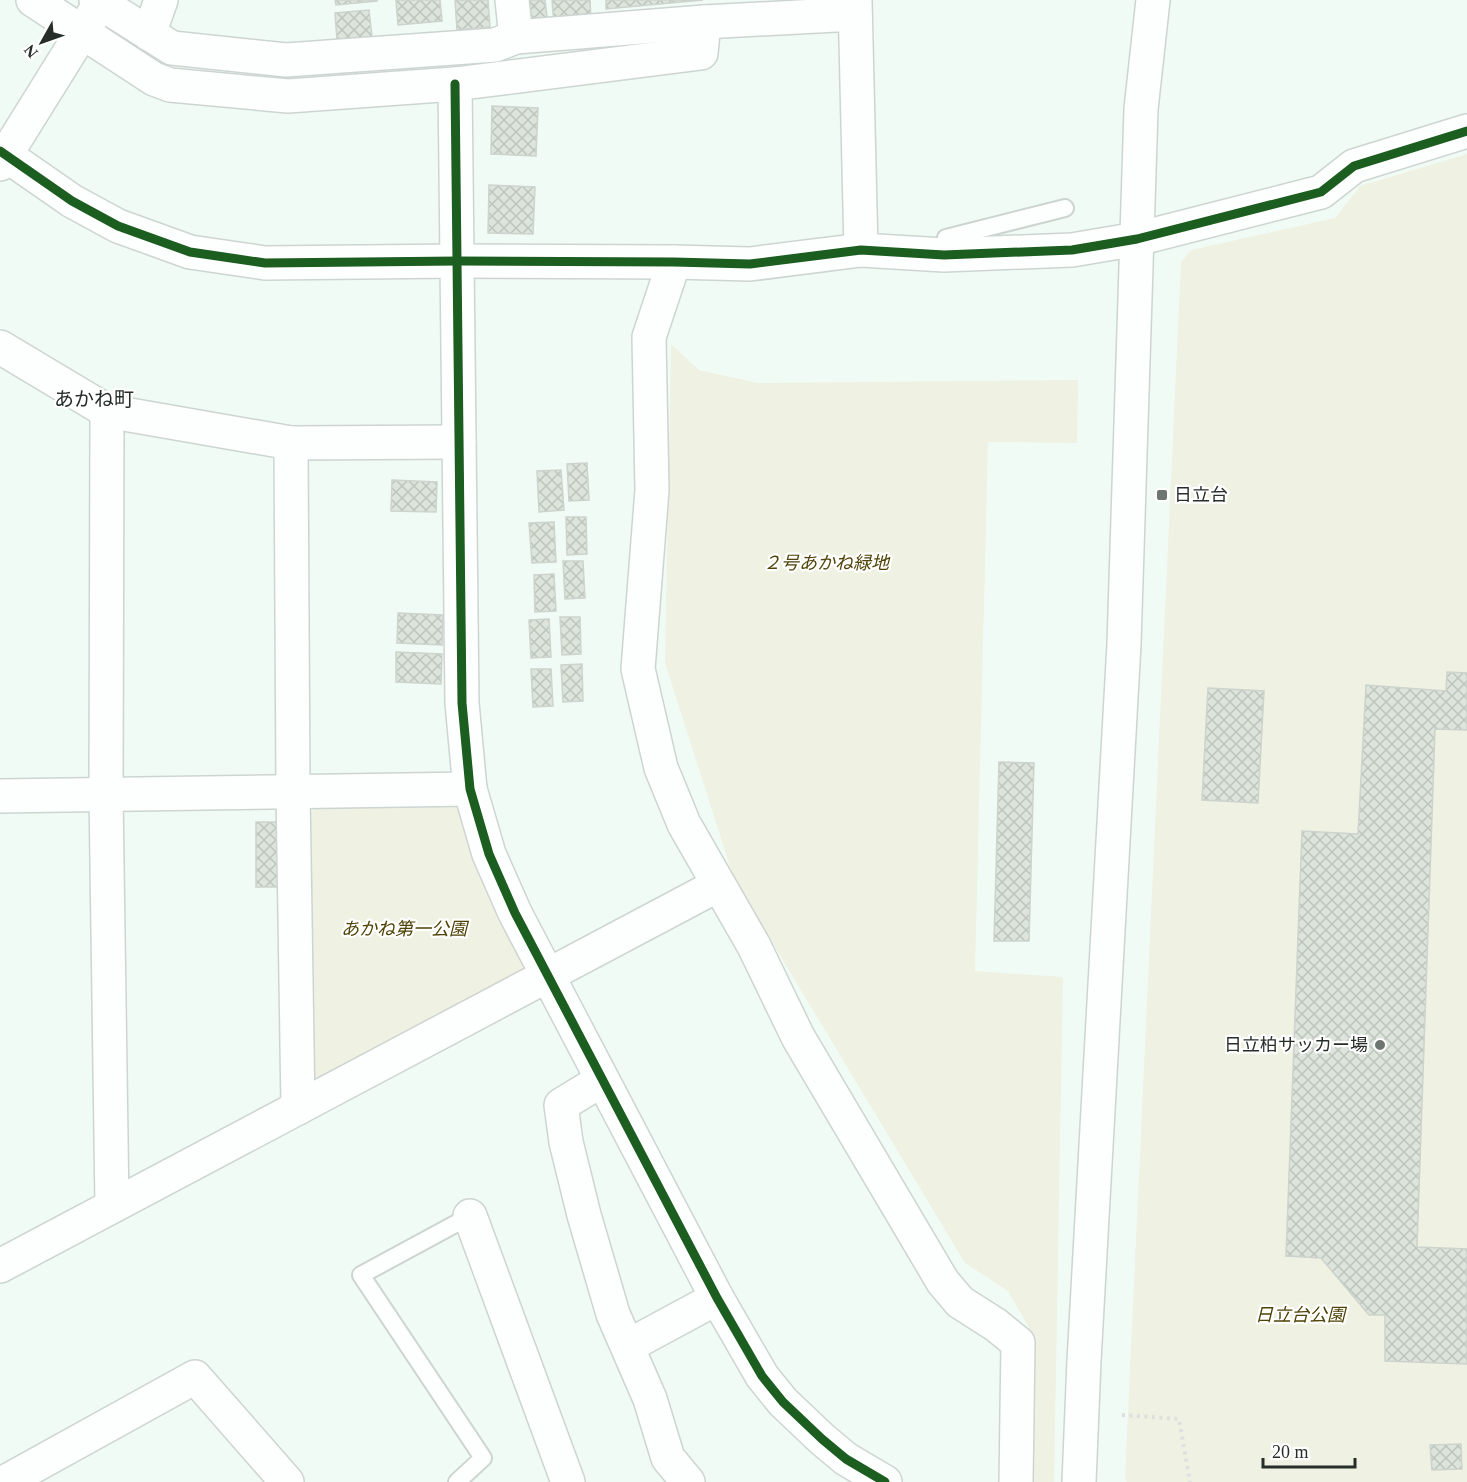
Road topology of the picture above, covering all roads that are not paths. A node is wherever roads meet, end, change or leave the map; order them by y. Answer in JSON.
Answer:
{"nodes":[{"id":1,"x":33,"y":0,"type":"edge"},
{"id":2,"x":161,"y":0,"type":"edge"},
{"id":3,"x":512,"y":0,"type":"edge"},
{"id":4,"x":1153,"y":0,"type":"edge"},
{"id":5,"x":98,"y":1,"type":"edge"},
{"id":6,"x":855,"y":7,"type":"edge"},
{"id":7,"x":704,"y":22,"type":"junction"},
{"id":8,"x":81,"y":32,"type":"junction"},
{"id":9,"x":148,"y":34,"type":"junction"},
{"id":10,"x":516,"y":37,"type":"junction"},
{"id":11,"x":455,"y":84,"type":"junction"},
{"id":12,"x":1467,"y":131,"type":"edge"},
{"id":13,"x":2,"y":157,"type":"edge"},
{"id":14,"x":1065,"y":208,"type":"dead end"},
{"id":15,"x":1137,"y":239,"type":"junction"},
{"id":16,"x":861,"y":250,"type":"junction"},
{"id":17,"x":944,"y":255,"type":"junction"},
{"id":18,"x":458,"y":261,"type":"junction"},
{"id":19,"x":674,"y":262,"type":"junction"},
{"id":20,"x":0,"y":346,"type":"edge"},
{"id":21,"x":107,"y":411,"type":"junction"},
{"id":22,"x":459,"y":442,"type":"junction"},
{"id":23,"x":291,"y":444,"type":"junction"},
{"id":24,"x":471,"y":789,"type":"junction"},
{"id":25,"x":292,"y":791,"type":"junction"},
{"id":26,"x":106,"y":795,"type":"junction"},
{"id":27,"x":0,"y":796,"type":"edge"},
{"id":28,"x":718,"y":885,"type":"junction"},
{"id":29,"x":548,"y":976,"type":"junction"},
{"id":30,"x":602,"y":1080,"type":"junction"},
{"id":31,"x":298,"y":1108,"type":"junction"},
{"id":32,"x":112,"y":1206,"type":"junction"},
{"id":33,"x":470,"y":1216,"type":"joint"},
{"id":34,"x":0,"y":1266,"type":"edge"},
{"id":35,"x":717,"y":1298,"type":"junction"},
{"id":36,"x":628,"y":1346,"type":"junction"},
{"id":37,"x":4,"y":1482,"type":"edge"},
{"id":38,"x":287,"y":1482,"type":"edge"},
{"id":39,"x":457,"y":1482,"type":"edge"},
{"id":40,"x":568,"y":1482,"type":"edge"},
{"id":41,"x":688,"y":1482,"type":"edge"},
{"id":42,"x":885,"y":1482,"type":"edge"},
{"id":43,"x":1016,"y":1482,"type":"edge"},
{"id":44,"x":1079,"y":1482,"type":"edge"}],
"edges":[{"from":1,"to":8,"type":"street"},
{"from":2,"to":9,"type":"street"},
{"from":3,"to":10,"type":"street"},
{"from":4,"to":15,"type":"street"},
{"from":5,"to":8,"type":"street"},
{"from":5,"to":9,"type":"street"},
{"from":6,"to":7,"type":"street"},
{"from":6,"to":16,"type":"street"},
{"from":7,"to":10,"type":"street"},
{"from":7,"to":11,"type":"street"},
{"from":8,"to":11,"type":"street"},
{"from":8,"to":13,"type":"street"},
{"from":9,"to":10,"type":"street"},
{"from":11,"to":18,"type":"street"},
{"from":12,"to":15,"type":"street"},
{"from":13,"to":18,"type":"street"},
{"from":14,"to":17,"type":"lane"},
{"from":15,"to":17,"type":"street"},
{"from":15,"to":44,"type":"street"},
{"from":16,"to":17,"type":"street"},
{"from":16,"to":19,"type":"street"},
{"from":18,"to":19,"type":"street"},
{"from":18,"to":22,"type":"street"},
{"from":19,"to":28,"type":"street"},
{"from":20,"to":21,"type":"street"},
{"from":21,"to":23,"type":"street"},
{"from":21,"to":26,"type":"street"},
{"from":22,"to":23,"type":"street"},
{"from":22,"to":24,"type":"street"},
{"from":23,"to":25,"type":"street"},
{"from":24,"to":25,"type":"street"},
{"from":24,"to":29,"type":"street"},
{"from":25,"to":26,"type":"street"},
{"from":25,"to":31,"type":"street"},
{"from":26,"to":27,"type":"street"},
{"from":26,"to":32,"type":"street"},
{"from":28,"to":29,"type":"street"},
{"from":28,"to":43,"type":"street"},
{"from":29,"to":30,"type":"street"},
{"from":29,"to":31,"type":"street"},
{"from":30,"to":35,"type":"street"},
{"from":30,"to":36,"type":"street"},
{"from":31,"to":32,"type":"street"},
{"from":32,"to":34,"type":"street"},
{"from":33,"to":39,"type":"lane"},
{"from":33,"to":40,"type":"street"},
{"from":35,"to":36,"type":"street"},
{"from":35,"to":42,"type":"street"},
{"from":36,"to":41,"type":"street"},
{"from":37,"to":38,"type":"street"}]}
